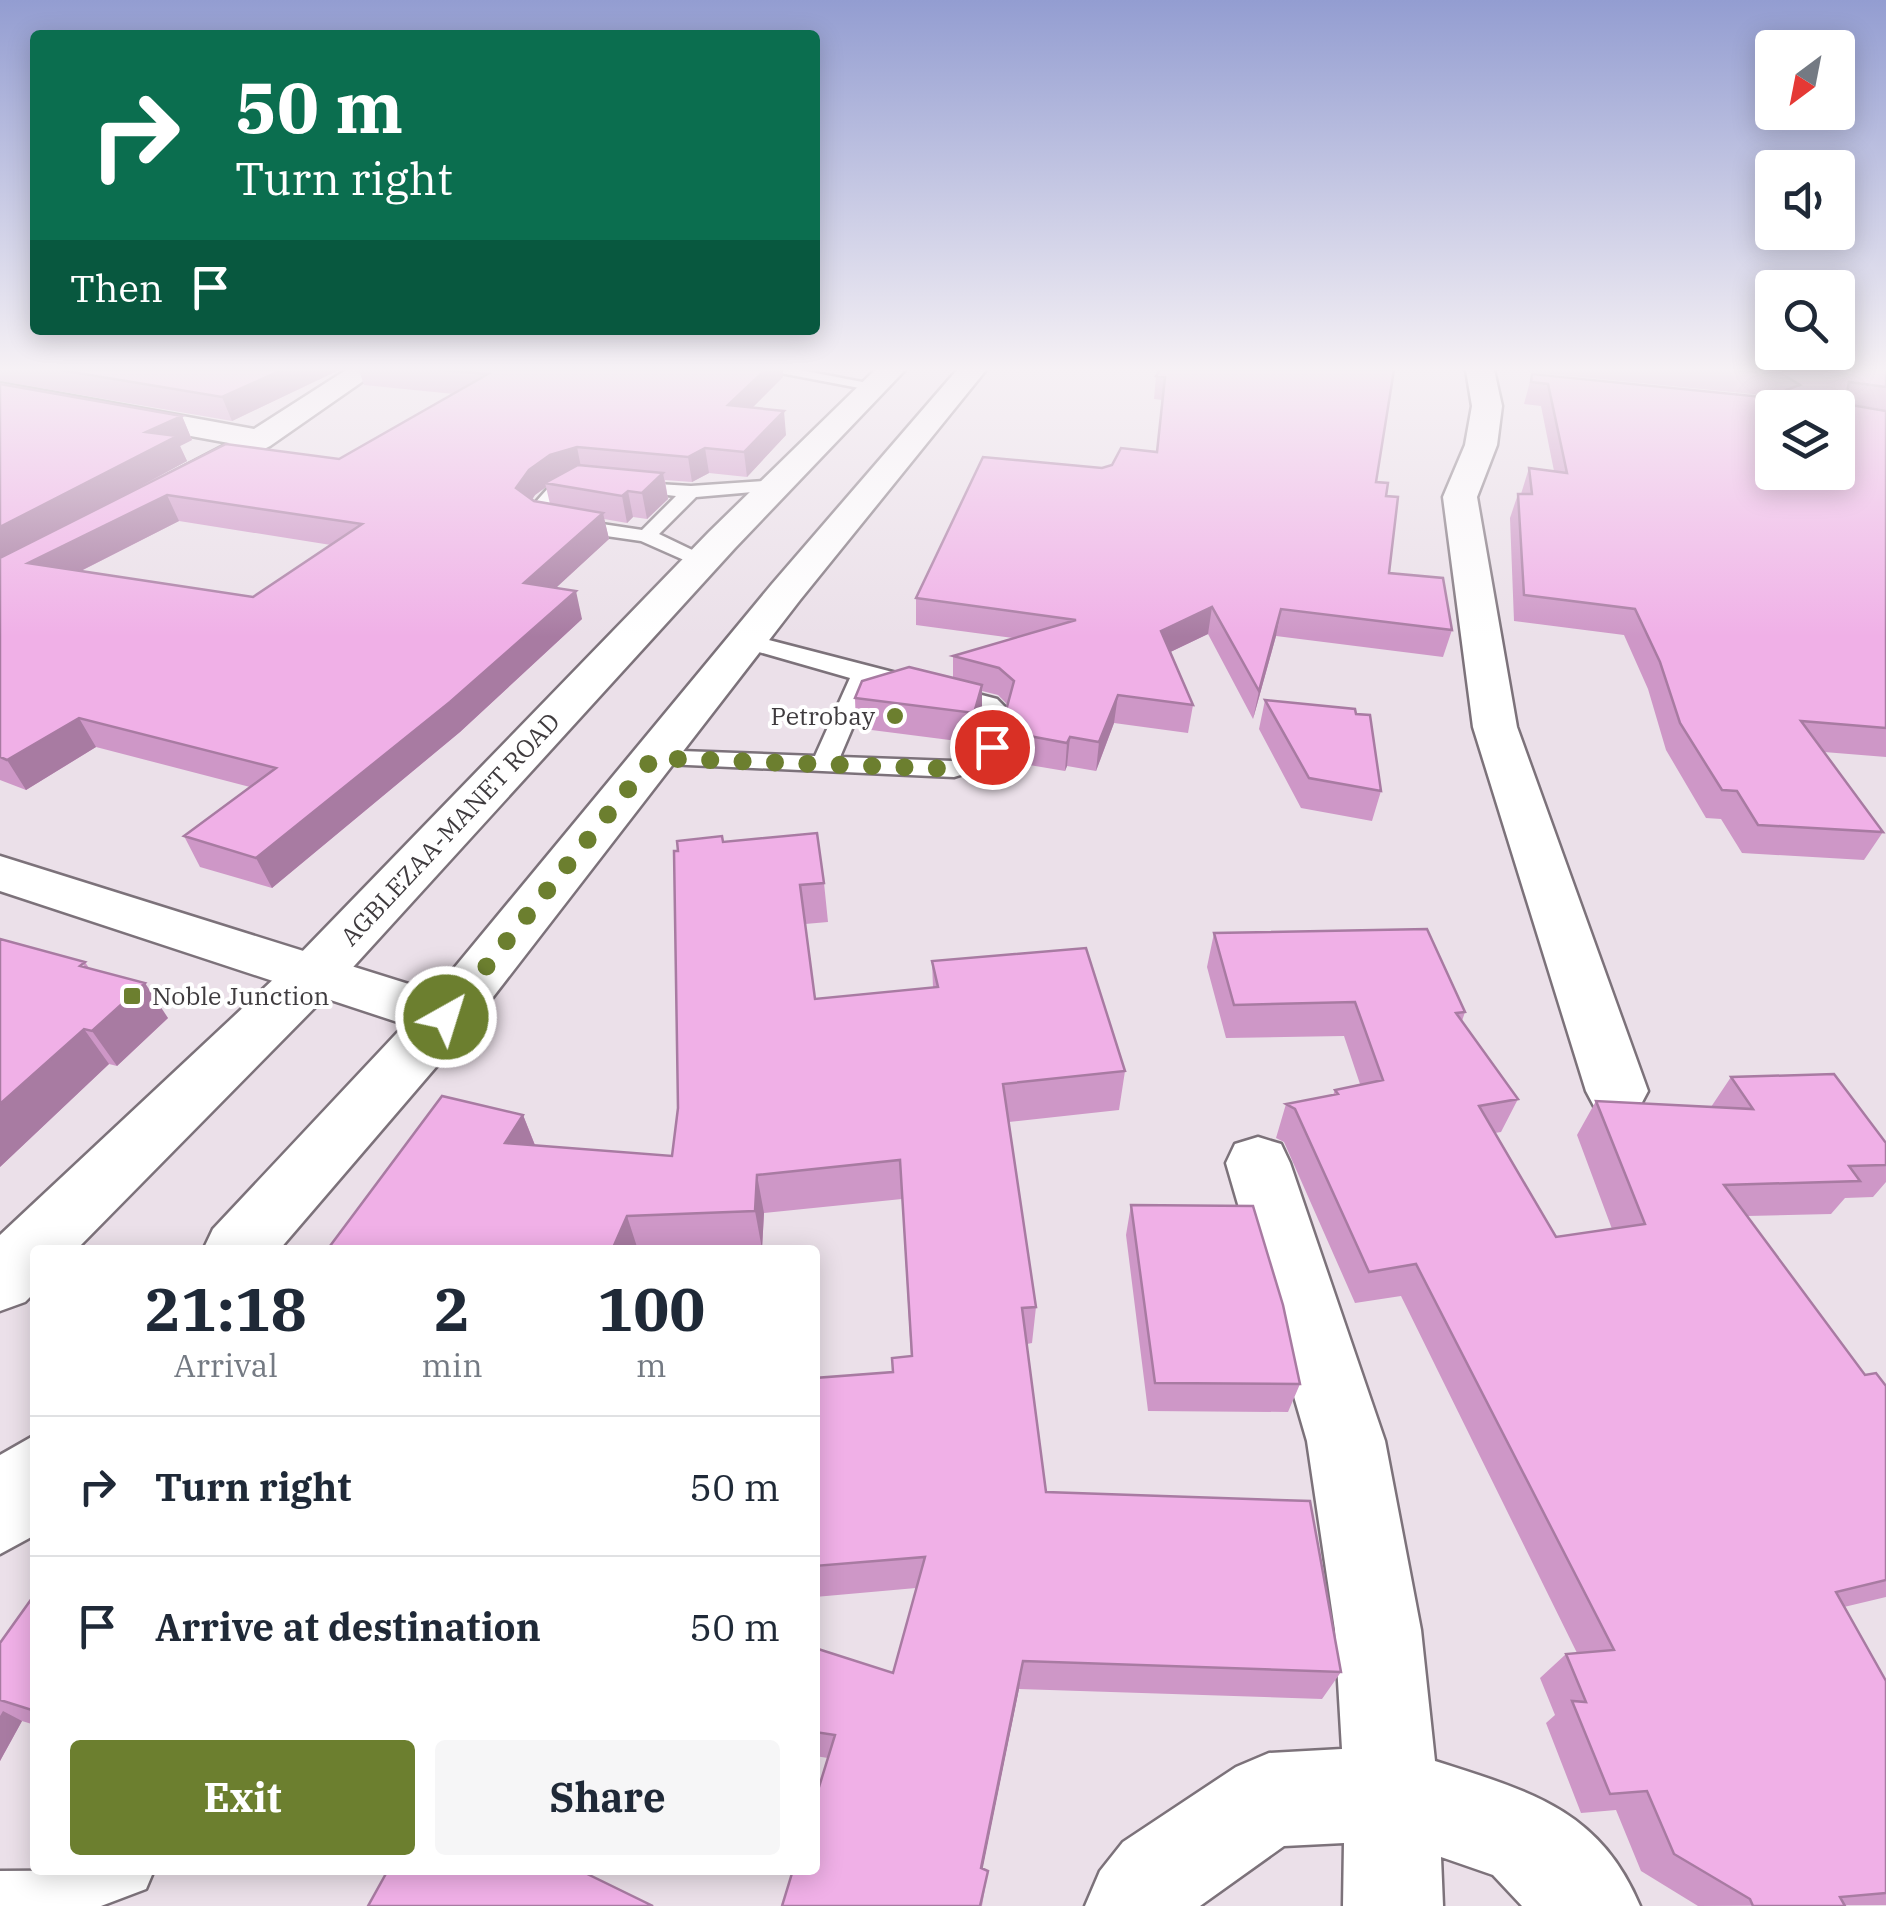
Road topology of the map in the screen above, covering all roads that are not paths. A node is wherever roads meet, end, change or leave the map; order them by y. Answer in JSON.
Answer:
{"nodes":[{"id":1,"x":221,"y":459,"type":"edge"},
{"id":2,"x":803,"y":459,"type":"edge"},
{"id":3,"x":898,"y":459,"type":"edge"},
{"id":4,"x":1476,"y":459,"type":"edge"},
{"id":5,"x":777,"y":485,"type":"junction"},
{"id":6,"x":690,"y":492,"type":"junction"},
{"id":7,"x":159,"y":493,"type":"edge"},
{"id":8,"x":646,"y":536,"type":"junction"},
{"id":9,"x":702,"y":562,"type":"junction"},
{"id":10,"x":746,"y":641,"type":"junction"},
{"id":11,"x":863,"y":675,"type":"junction"},
{"id":12,"x":653,"y":758,"type":"junction"},
{"id":13,"x":824,"y":762,"type":"junction"},
{"id":14,"x":0,"y":873,"type":"edge"},
{"id":15,"x":314,"y":974,"type":"junction"},
{"id":16,"x":446,"y":1017,"type":"junction"},
{"id":17,"x":1617,"y":1091,"type":"dead end"},
{"id":18,"x":1258,"y":1163,"type":"dead end"},
{"id":19,"x":36,"y":1245,"type":"edge"},
{"id":20,"x":241,"y":1245,"type":"edge"},
{"id":21,"x":30,"y":1251,"type":"edge"},
{"id":22,"x":0,"y":1280,"type":"edge"},
{"id":23,"x":30,"y":1481,"type":"edge"},
{"id":24,"x":0,"y":1514,"type":"edge"},
{"id":25,"x":1392,"y":1794,"type":"junction"},
{"id":26,"x":112,"y":1875,"type":"edge"},
{"id":27,"x":0,"y":1898,"type":"edge"},
{"id":28,"x":1135,"y":1906,"type":"edge"},
{"id":29,"x":1393,"y":1906,"type":"edge"},
{"id":30,"x":1590,"y":1906,"type":"edge"}],
"edges":[{"from":1,"to":7,"type":"street"},
{"from":2,"to":5,"type":"street","name":"AGBLEZAA-MANET ROAD"},
{"from":3,"to":10,"type":"street"},
{"from":4,"to":17,"type":"street"},
{"from":5,"to":6,"type":"lane"},
{"from":5,"to":9,"type":"street","name":"AGBLEZAA-MANET ROAD"},
{"from":6,"to":8,"type":"lane"},
{"from":6,"to":8,"type":"lane"},
{"from":8,"to":9,"type":"lane"},
{"from":9,"to":15,"type":"street","name":"AGBLEZAA-MANET ROAD"},
{"from":10,"to":11,"type":"lane"},
{"from":10,"to":12,"type":"street"},
{"from":11,"to":13,"type":"lane"},
{"from":11,"to":13,"type":"lane"},
{"from":12,"to":13,"type":"lane"},
{"from":12,"to":16,"type":"street"},
{"from":14,"to":15,"type":"street"},
{"from":15,"to":16,"type":"street"},
{"from":15,"to":19,"type":"street","name":"AGBLEZAA-MANET ROAD"},
{"from":16,"to":20,"type":"street"},
{"from":18,"to":25,"type":"street"},
{"from":21,"to":22,"type":"street","name":"AGBLEZAA-MANET ROAD"},
{"from":23,"to":24,"type":"street"},
{"from":25,"to":28,"type":"street"},
{"from":25,"to":29,"type":"street"},
{"from":25,"to":30,"type":"street"},
{"from":26,"to":27,"type":"lane"}]}
